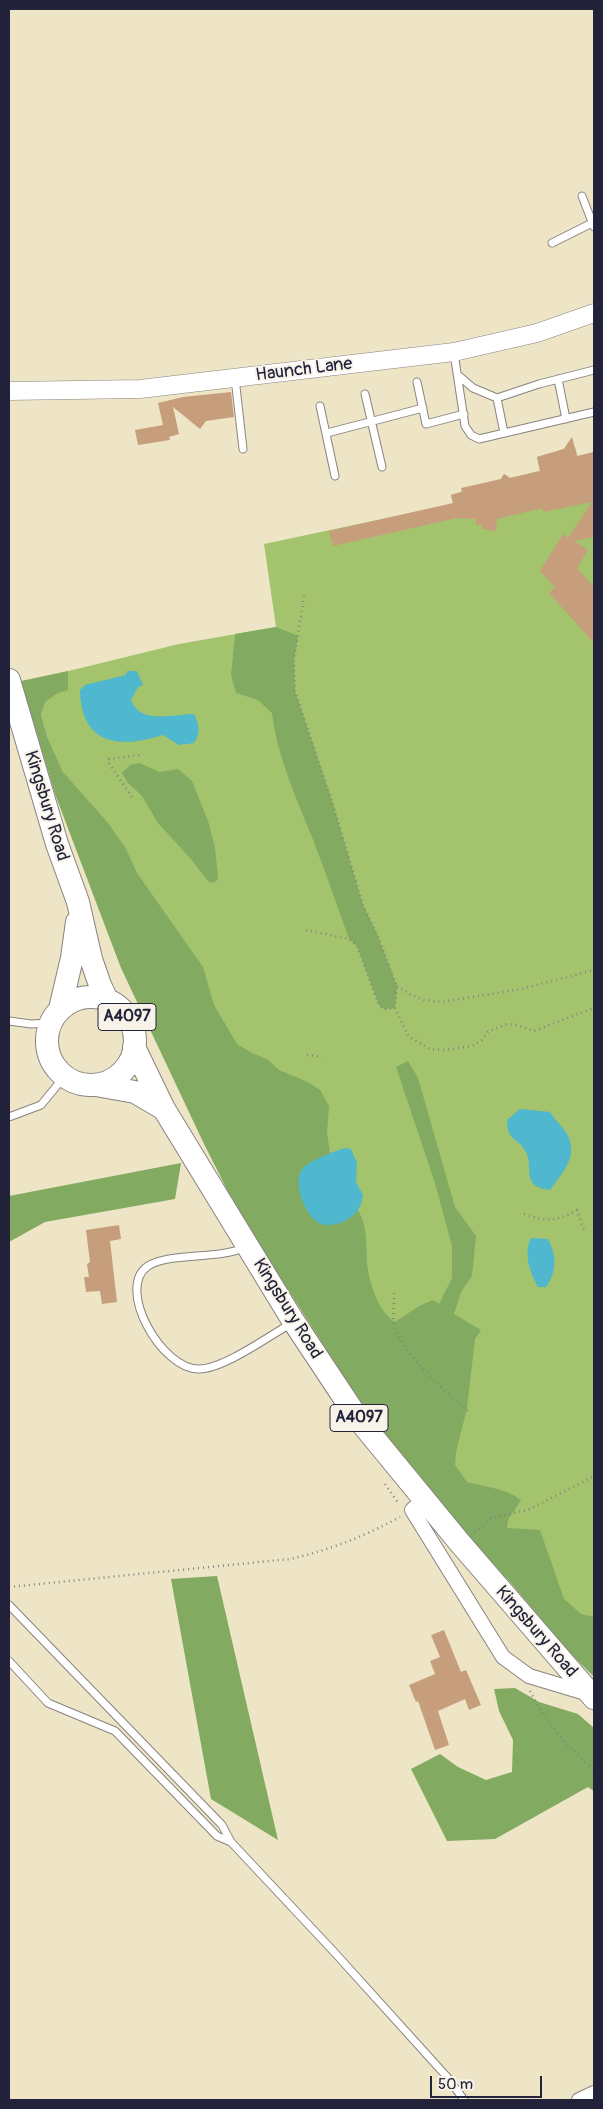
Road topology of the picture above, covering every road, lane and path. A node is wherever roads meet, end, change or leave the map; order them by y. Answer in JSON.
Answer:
{"nodes":[{"id":1,"x":582,"y":196,"type":"dead end"},
{"id":2,"x":593,"y":225,"type":"edge"},
{"id":3,"x":552,"y":242,"type":"dead end"},
{"id":4,"x":594,"y":313,"type":"edge"},
{"id":5,"x":454,"y":352,"type":"junction"},
{"id":6,"x":594,"y":370,"type":"edge"},
{"id":7,"x":459,"y":376,"type":"junction"},
{"id":8,"x":235,"y":378,"type":"junction"},
{"id":9,"x":558,"y":379,"type":"junction"},
{"id":10,"x":417,"y":382,"type":"dead end"},
{"id":11,"x":9,"y":391,"type":"edge"},
{"id":12,"x":365,"y":394,"type":"dead end"},
{"id":13,"x":496,"y":398,"type":"junction"},
{"id":14,"x":320,"y":406,"type":"dead end"},
{"id":15,"x":423,"y":408,"type":"junction"},
{"id":16,"x":594,"y":412,"type":"edge"},
{"id":17,"x":464,"y":414,"type":"junction"},
{"id":18,"x":566,"y":419,"type":"junction"},
{"id":19,"x":372,"y":422,"type":"junction"},
{"id":20,"x":504,"y":433,"type":"junction"},
{"id":21,"x":327,"y":434,"type":"junction"},
{"id":22,"x":244,"y":449,"type":"dead end"},
{"id":23,"x":382,"y":467,"type":"dead end"},
{"id":24,"x":335,"y":476,"type":"dead end"},
{"id":25,"x":304,"y":596,"type":"dead end"},
{"id":26,"x":9,"y":680,"type":"edge"},
{"id":27,"x":140,"y":755,"type":"dead end"},
{"id":28,"x":132,"y":796,"type":"dead end"},
{"id":29,"x":78,"y":902,"type":"junction"},
{"id":30,"x":306,"y":930,"type":"dead end"},
{"id":31,"x":594,"y":970,"type":"edge"},
{"id":32,"x":397,"y":986,"type":"junction"},
{"id":33,"x":107,"y":1000,"type":"junction"},
{"id":34,"x":396,"y":1008,"type":"junction"},
{"id":35,"x":594,"y":1008,"type":"edge"},
{"id":36,"x":55,"y":1016,"type":"junction"},
{"id":37,"x":9,"y":1020,"type":"edge"},
{"id":38,"x":134,"y":1047,"type":"junction"},
{"id":39,"x":307,"y":1054,"type":"dead end"},
{"id":40,"x":322,"y":1057,"type":"dead end"},
{"id":41,"x":64,"y":1077,"type":"junction"},
{"id":42,"x":96,"y":1085,"type":"junction"},
{"id":43,"x":164,"y":1109,"type":"junction"},
{"id":44,"x":9,"y":1118,"type":"edge"},
{"id":45,"x":524,"y":1214,"type":"dead end"},
{"id":46,"x":584,"y":1230,"type":"dead end"},
{"id":47,"x":248,"y":1246,"type":"junction"},
{"id":48,"x":394,"y":1293,"type":"dead end"},
{"id":49,"x":292,"y":1319,"type":"junction"},
{"id":50,"x":470,"y":1413,"type":"dead end"},
{"id":51,"x":594,"y":1476,"type":"edge"},
{"id":52,"x":418,"y":1505,"type":"junction"},
{"id":53,"x":460,"y":1544,"type":"junction"},
{"id":54,"x":9,"y":1587,"type":"edge"},
{"id":55,"x":9,"y":1605,"type":"edge"},
{"id":56,"x":9,"y":1661,"type":"edge"},
{"id":57,"x":527,"y":1675,"type":"junction"},
{"id":58,"x":592,"y":1696,"type":"edge"},
{"id":59,"x":594,"y":1770,"type":"edge"},
{"id":60,"x":231,"y":1842,"type":"junction"},
{"id":61,"x":594,"y":2093,"type":"edge"},
{"id":62,"x":464,"y":2100,"type":"edge"},
{"id":63,"x":579,"y":2100,"type":"edge"}],
"edges":[{"from":1,"to":2,"type":"lane"},
{"from":2,"to":3,"type":"lane"},
{"from":4,"to":5,"type":"street","name":"Haunch Lane"},
{"from":5,"to":7,"type":"lane"},
{"from":5,"to":8,"type":"street","name":"Haunch Lane"},
{"from":6,"to":9,"type":"lane"},
{"from":7,"to":13,"type":"lane"},
{"from":7,"to":17,"type":"lane"},
{"from":8,"to":11,"type":"street","name":"Haunch Lane"},
{"from":8,"to":22,"type":"lane"},
{"from":9,"to":13,"type":"lane"},
{"from":9,"to":18,"type":"lane"},
{"from":10,"to":15,"type":"lane"},
{"from":12,"to":19,"type":"lane"},
{"from":13,"to":20,"type":"lane"},
{"from":14,"to":21,"type":"lane"},
{"from":15,"to":17,"type":"lane"},
{"from":15,"to":19,"type":"lane"},
{"from":16,"to":18,"type":"lane"},
{"from":17,"to":20,"type":"lane"},
{"from":18,"to":20,"type":"lane"},
{"from":19,"to":21,"type":"lane"},
{"from":19,"to":23,"type":"lane"},
{"from":21,"to":24,"type":"lane"},
{"from":25,"to":32,"type":"path"},
{"from":26,"to":29,"type":"main road","name":"Kingsbury Road","number":"A4097"},
{"from":27,"to":28,"type":"path"},
{"from":29,"to":33,"type":"main road","name":"Kingsbury Road","number":"A4097"},
{"from":29,"to":36,"type":"main road","name":"Kingsbury Road","number":"A4097"},
{"from":30,"to":34,"type":"path"},
{"from":31,"to":32,"type":"path"},
{"from":32,"to":34,"type":"path"},
{"from":33,"to":36,"type":"main road","number":"A4097"},
{"from":33,"to":38,"type":"main road","name":"Kingsbury Road","number":"A4097"},
{"from":34,"to":35,"type":"path"},
{"from":36,"to":37,"type":"lane"},
{"from":36,"to":41,"type":"main road","name":"Kingsbury Road","number":"A4097"},
{"from":38,"to":42,"type":"main road","name":"Kingsbury Road","number":"A4097"},
{"from":38,"to":43,"type":"main road","name":"Kingsbury Road","number":"A4097"},
{"from":39,"to":40,"type":"path"},
{"from":41,"to":42,"type":"main road","name":"Kingsbury Road","number":"A4097"},
{"from":41,"to":44,"type":"lane"},
{"from":42,"to":43,"type":"main road","name":"Kingsbury Road","number":"A4097"},
{"from":43,"to":47,"type":"main road","name":"Kingsbury Road","number":"A4097"},
{"from":45,"to":46,"type":"path"},
{"from":47,"to":49,"type":"main road","name":"Kingsbury Road","number":"A4097"},
{"from":47,"to":49,"type":"lane"},
{"from":48,"to":50,"type":"path"},
{"from":49,"to":52,"type":"main road","name":"Kingsbury Road","number":"A4097"},
{"from":51,"to":53,"type":"path"},
{"from":52,"to":53,"type":"main road","name":"Kingsbury Road","number":"A4097"},
{"from":52,"to":54,"type":"path"},
{"from":52,"to":57,"type":"street","name":"Kingsbury Road"},
{"from":53,"to":58,"type":"main road","name":"Kingsbury Road","number":"A4097"},
{"from":55,"to":60,"type":"lane"},
{"from":56,"to":60,"type":"lane"},
{"from":57,"to":58,"type":"street","name":"Kingsbury Road"},
{"from":57,"to":59,"type":"path","name":"Kingsbury Road"},
{"from":60,"to":62,"type":"lane"},
{"from":61,"to":63,"type":"street"}]}
